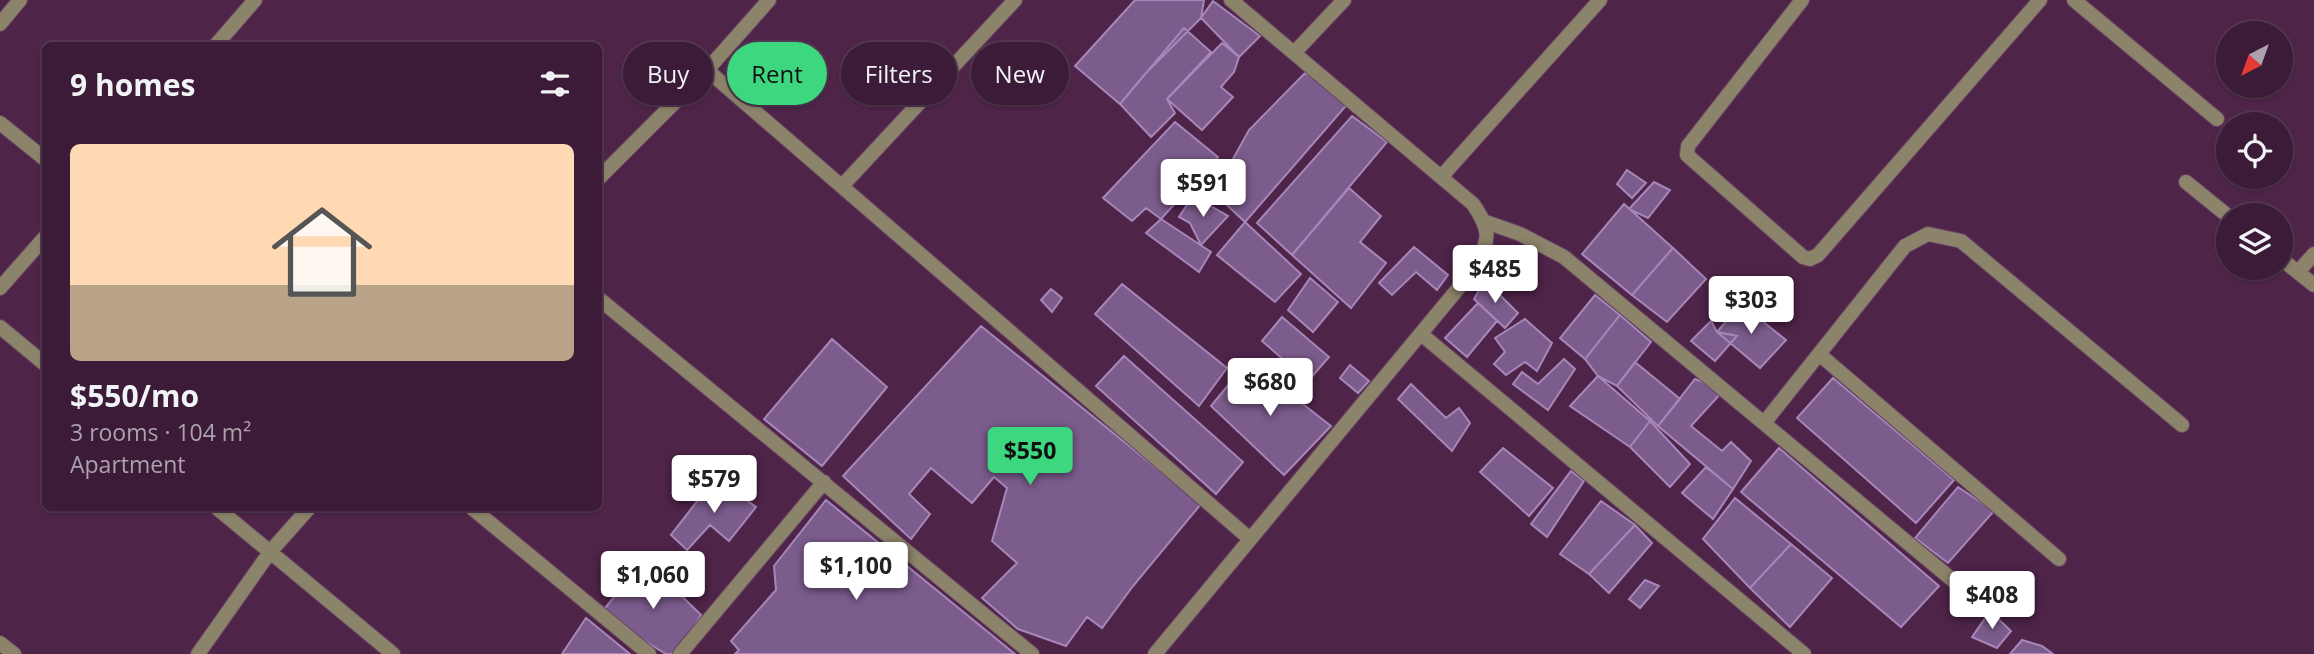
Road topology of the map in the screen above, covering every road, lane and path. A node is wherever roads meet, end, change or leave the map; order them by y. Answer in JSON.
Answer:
{"nodes":[{"id":1,"x":20,"y":0,"type":"edge"},
{"id":2,"x":255,"y":0,"type":"edge"},
{"id":3,"x":769,"y":0,"type":"edge"},
{"id":4,"x":1015,"y":0,"type":"edge"},
{"id":5,"x":1231,"y":0,"type":"edge"},
{"id":6,"x":1344,"y":0,"type":"edge"},
{"id":7,"x":1600,"y":0,"type":"edge"},
{"id":8,"x":1802,"y":0,"type":"edge"},
{"id":9,"x":2040,"y":0,"type":"edge"},
{"id":10,"x":2074,"y":0,"type":"edge"},
{"id":11,"x":0,"y":24,"type":"edge"},
{"id":12,"x":218,"y":42,"type":"edge"},
{"id":13,"x":1294,"y":53,"type":"junction"},
{"id":14,"x":713,"y":63,"type":"edge"},
{"id":15,"x":713,"y":75,"type":"edge"},
{"id":16,"x":672,"y":105,"type":"edge"},
{"id":17,"x":2216,"y":118,"type":"edge"},
{"id":18,"x":0,"y":123,"type":"edge"},
{"id":19,"x":42,"y":157,"type":"edge"},
{"id":20,"x":602,"y":175,"type":"edge"},
{"id":21,"x":1441,"y":177,"type":"junction"},
{"id":22,"x":2186,"y":182,"type":"dead end"},
{"id":23,"x":842,"y":186,"type":"junction"},
{"id":24,"x":2216,"y":206,"type":"edge"},
{"id":25,"x":1486,"y":222,"type":"junction"},
{"id":26,"x":42,"y":241,"type":"edge"},
{"id":27,"x":2314,"y":254,"type":"edge"},
{"id":28,"x":2293,"y":268,"type":"edge"},
{"id":29,"x":2298,"y":272,"type":"junction"},
{"id":30,"x":2314,"y":285,"type":"edge"},
{"id":31,"x":0,"y":288,"type":"edge"},
{"id":32,"x":602,"y":301,"type":"edge"},
{"id":33,"x":0,"y":327,"type":"edge"},
{"id":34,"x":1421,"y":334,"type":"junction"},
{"id":35,"x":1819,"y":354,"type":"junction"},
{"id":36,"x":42,"y":362,"type":"edge"},
{"id":37,"x":1764,"y":423,"type":"junction"},
{"id":38,"x":2182,"y":425,"type":"dead end"},
{"id":39,"x":824,"y":482,"type":"junction"},
{"id":40,"x":221,"y":511,"type":"edge"},
{"id":41,"x":306,"y":511,"type":"edge"},
{"id":42,"x":476,"y":511,"type":"edge"},
{"id":43,"x":1250,"y":539,"type":"junction"},
{"id":44,"x":270,"y":552,"type":"junction"},
{"id":45,"x":2059,"y":559,"type":"dead end"},
{"id":46,"x":1967,"y":592,"type":"dead end"},
{"id":47,"x":0,"y":643,"type":"edge"},
{"id":48,"x":13,"y":654,"type":"edge"},
{"id":49,"x":198,"y":654,"type":"edge"},
{"id":50,"x":393,"y":654,"type":"edge"},
{"id":51,"x":649,"y":654,"type":"edge"},
{"id":52,"x":680,"y":654,"type":"edge"},
{"id":53,"x":1032,"y":654,"type":"edge"},
{"id":54,"x":1155,"y":654,"type":"edge"},
{"id":55,"x":1804,"y":654,"type":"edge"}],
"edges":[{"from":1,"to":11,"type":"street"},
{"from":2,"to":12,"type":"street"},
{"from":3,"to":14,"type":"street"},
{"from":4,"to":23,"type":"street"},
{"from":5,"to":13,"type":"street"},
{"from":6,"to":13,"type":"street"},
{"from":7,"to":21,"type":"street"},
{"from":8,"to":9,"type":"street"},
{"from":10,"to":17,"type":"street"},
{"from":13,"to":21,"type":"street"},
{"from":15,"to":23,"type":"street"},
{"from":16,"to":20,"type":"street"},
{"from":18,"to":19,"type":"street"},
{"from":21,"to":25,"type":"street"},
{"from":22,"to":24,"type":"street"},
{"from":23,"to":43,"type":"street"},
{"from":25,"to":34,"type":"street"},
{"from":25,"to":37,"type":"street"},
{"from":26,"to":31,"type":"street"},
{"from":27,"to":29,"type":"street"},
{"from":28,"to":29,"type":"street"},
{"from":29,"to":30,"type":"street"},
{"from":32,"to":39,"type":"street"},
{"from":33,"to":36,"type":"street"},
{"from":34,"to":43,"type":"street"},
{"from":34,"to":55,"type":"street"},
{"from":35,"to":37,"type":"street"},
{"from":35,"to":38,"type":"street"},
{"from":35,"to":45,"type":"street"},
{"from":37,"to":46,"type":"street"},
{"from":39,"to":52,"type":"street"},
{"from":39,"to":53,"type":"street"},
{"from":40,"to":44,"type":"street"},
{"from":41,"to":44,"type":"street"},
{"from":42,"to":51,"type":"street"},
{"from":43,"to":54,"type":"street"},
{"from":44,"to":49,"type":"street"},
{"from":44,"to":50,"type":"street"},
{"from":47,"to":48,"type":"street"}]}
